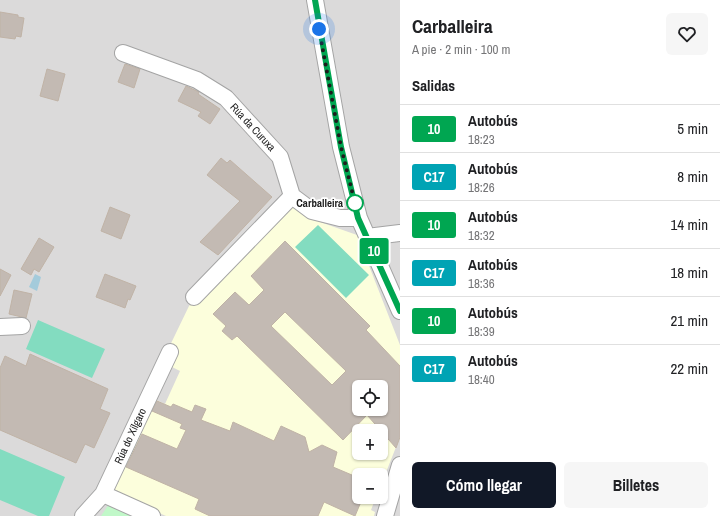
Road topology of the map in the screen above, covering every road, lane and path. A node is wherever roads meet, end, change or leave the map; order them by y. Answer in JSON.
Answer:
{"nodes":[{"id":1,"x":315,"y":0,"type":"edge"},
{"id":2,"x":123,"y":53,"type":"dead end"},
{"id":3,"x":292,"y":196,"type":"junction"},
{"id":4,"x":358,"y":218,"type":"junction"},
{"id":5,"x":400,"y":233,"type":"edge"},
{"id":6,"x":367,"y":236,"type":"junction"},
{"id":7,"x":194,"y":297,"type":"dead end"},
{"id":8,"x":400,"y":310,"type":"edge"},
{"id":9,"x":22,"y":326,"type":"dead end"},
{"id":10,"x":0,"y":327,"type":"edge"},
{"id":11,"x":170,"y":352,"type":"dead end"},
{"id":12,"x":400,"y":465,"type":"edge"},
{"id":13,"x":102,"y":494,"type":"junction"},
{"id":14,"x":83,"y":516,"type":"edge"},
{"id":15,"x":152,"y":516,"type":"edge"},
{"id":16,"x":386,"y":516,"type":"edge"}],
"edges":[{"from":1,"to":4,"type":"street"},
{"from":2,"to":3,"type":"street","name":"Rúa da Curuxa"},
{"from":3,"to":4,"type":"street"},
{"from":3,"to":7,"type":"street"},
{"from":4,"to":6,"type":"street"},
{"from":5,"to":6,"type":"street"},
{"from":6,"to":8,"type":"street"},
{"from":9,"to":10,"type":"street"},
{"from":11,"to":13,"type":"street","name":"Rúa do Xílgaro"},
{"from":12,"to":16,"type":"street"},
{"from":13,"to":14,"type":"street","name":"Rúa do Xílgaro"},
{"from":13,"to":15,"type":"street"}]}
